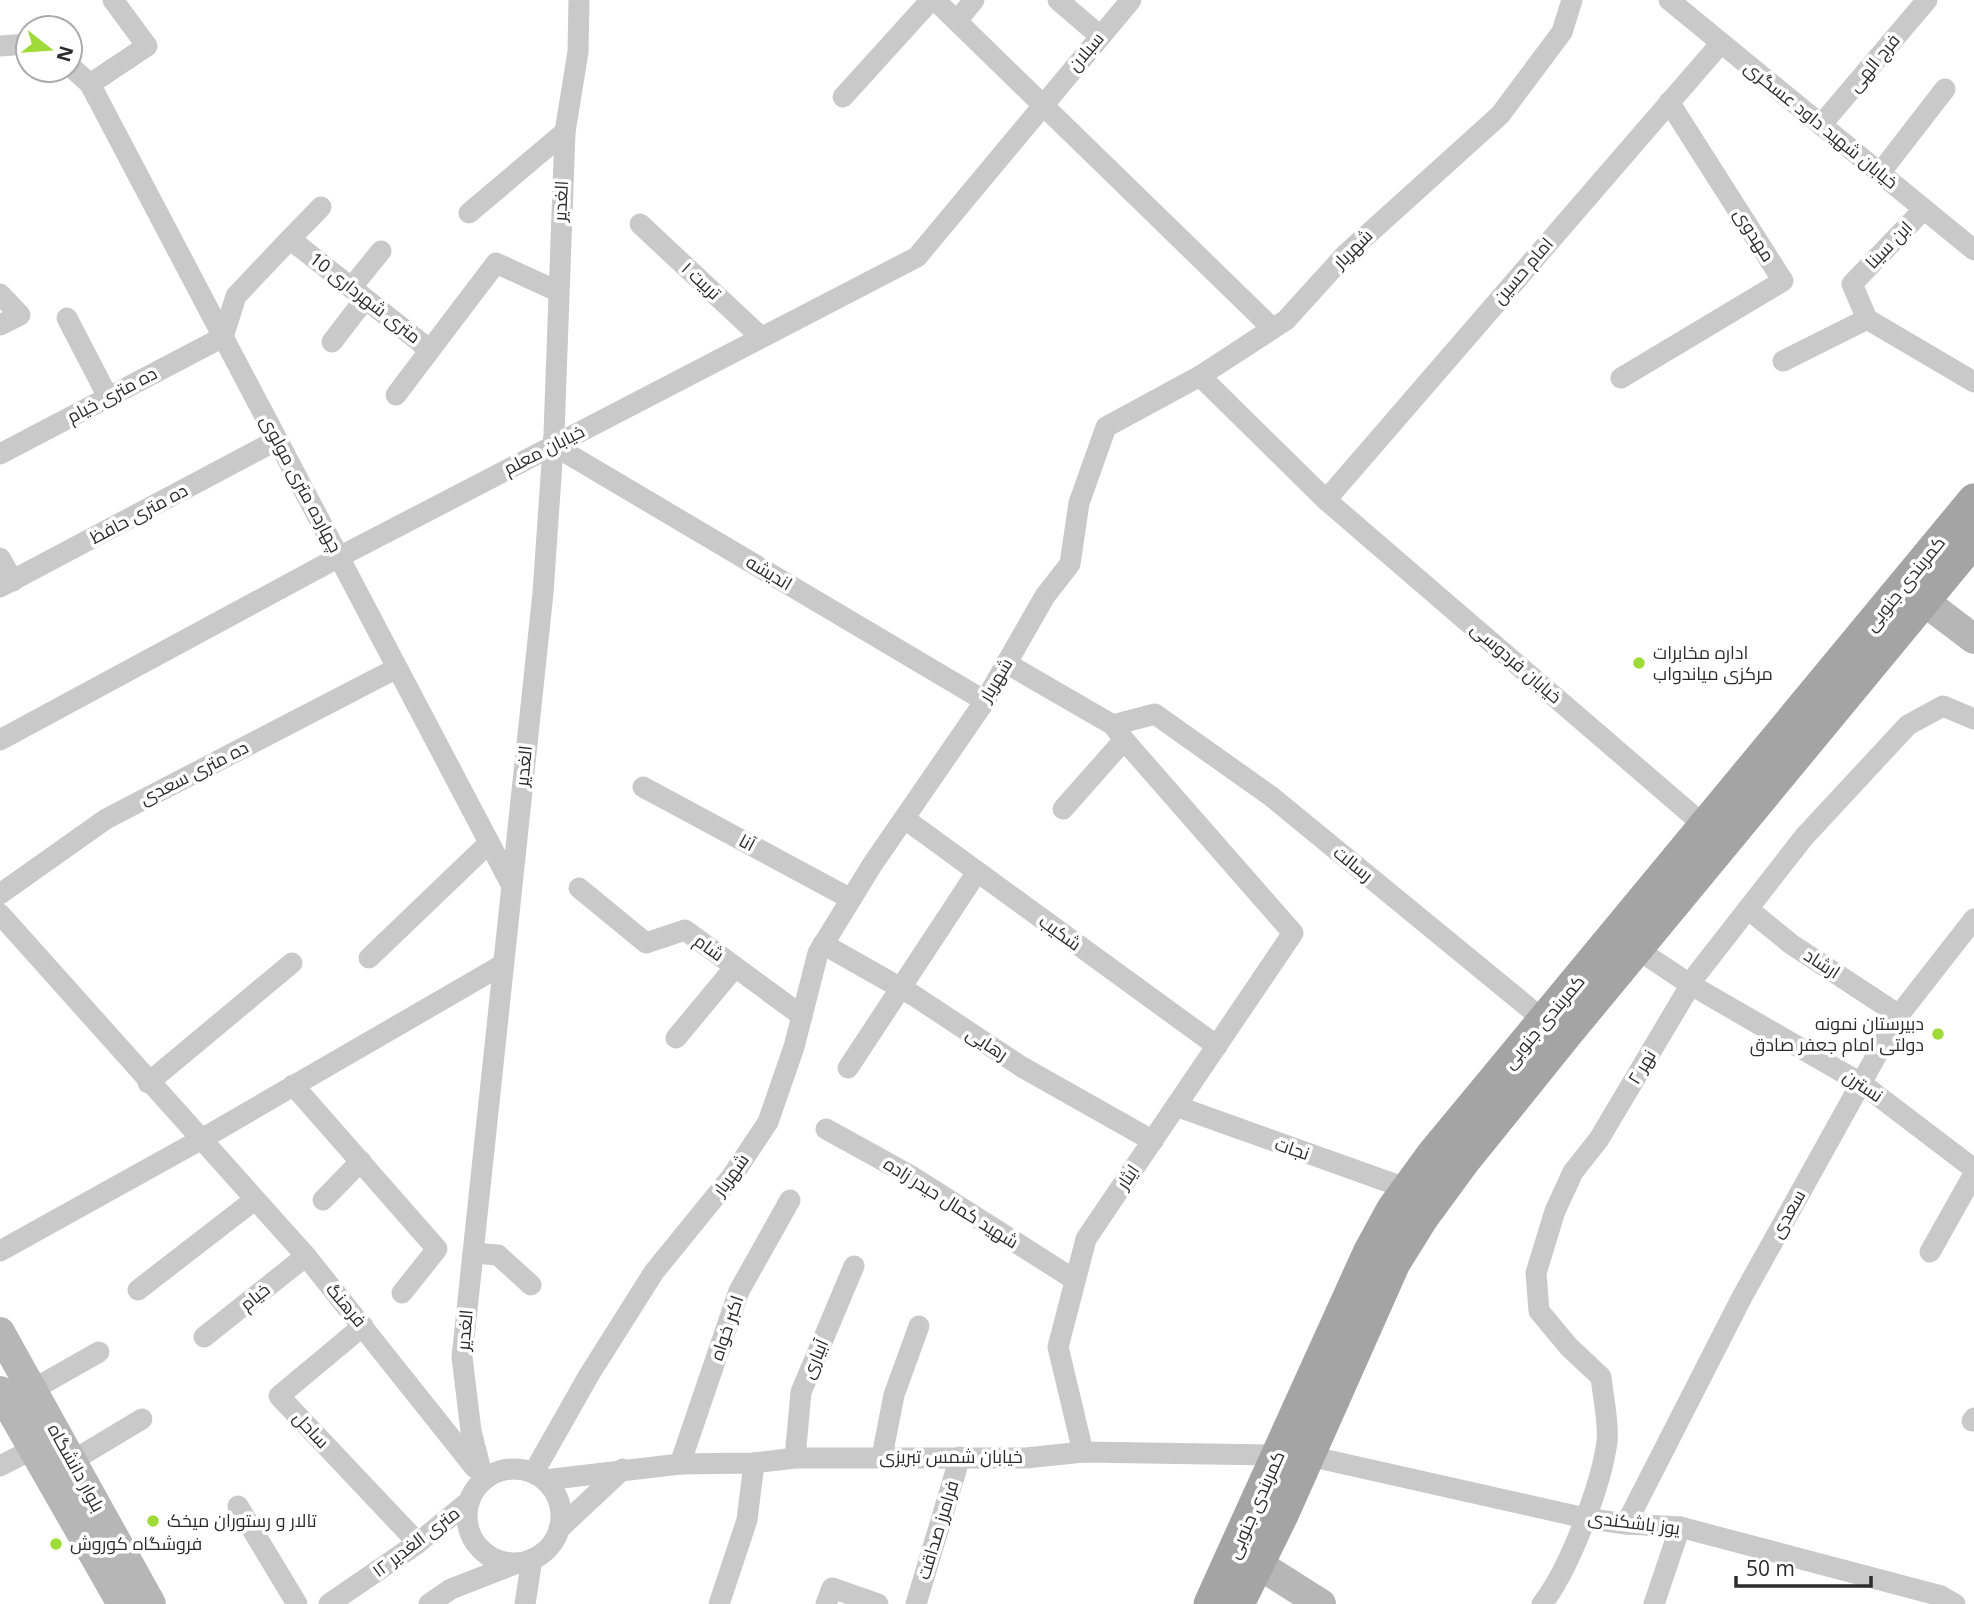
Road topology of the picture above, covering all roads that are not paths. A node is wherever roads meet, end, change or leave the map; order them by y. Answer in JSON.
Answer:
{"nodes":[{"id":1,"x":113,"y":0,"type":"edge"},
{"id":2,"x":579,"y":0,"type":"edge"},
{"id":3,"x":933,"y":0,"type":"edge"},
{"id":4,"x":974,"y":0,"type":"edge"},
{"id":5,"x":1058,"y":0,"type":"edge"},
{"id":6,"x":1131,"y":0,"type":"edge"},
{"id":7,"x":1572,"y":0,"type":"edge"},
{"id":8,"x":1669,"y":0,"type":"edge"},
{"id":9,"x":1927,"y":0,"type":"edge"},
{"id":10,"x":957,"y":21,"type":"junction"},
{"id":11,"x":1100,"y":36,"type":"junction"},
{"id":12,"x":1721,"y":43,"type":"junction"},
{"id":13,"x":84,"y":79,"type":"edge"},
{"id":14,"x":90,"y":84,"type":"junction"},
{"id":15,"x":1945,"y":89,"type":"dead end"},
{"id":16,"x":843,"y":96,"type":"dead end"},
{"id":17,"x":1669,"y":102,"type":"junction"},
{"id":18,"x":1042,"y":103,"type":"junction"},
{"id":19,"x":1821,"y":125,"type":"junction"},
{"id":20,"x":565,"y":132,"type":"junction"},
{"id":21,"x":1880,"y":173,"type":"junction"},
{"id":22,"x":321,"y":207,"type":"dead end"},
{"id":23,"x":1924,"y":209,"type":"junction"},
{"id":24,"x":469,"y":213,"type":"dead end"},
{"id":25,"x":640,"y":224,"type":"dead end"},
{"id":26,"x":290,"y":239,"type":"junction"},
{"id":27,"x":1974,"y":250,"type":"edge"},
{"id":28,"x":381,"y":251,"type":"dead end"},
{"id":29,"x":557,"y":291,"type":"junction"},
{"id":30,"x":358,"y":293,"type":"junction"},
{"id":31,"x":0,"y":294,"type":"edge"},
{"id":32,"x":67,"y":318,"type":"dead end"},
{"id":33,"x":1867,"y":319,"type":"junction"},
{"id":34,"x":0,"y":325,"type":"edge"},
{"id":35,"x":1272,"y":328,"type":"junction"},
{"id":36,"x":223,"y":337,"type":"junction"},
{"id":37,"x":761,"y":337,"type":"junction"},
{"id":38,"x":332,"y":342,"type":"dead end"},
{"id":39,"x":430,"y":350,"type":"junction"},
{"id":40,"x":1783,"y":361,"type":"dead end"},
{"id":41,"x":1200,"y":376,"type":"junction"},
{"id":42,"x":1621,"y":378,"type":"dead end"},
{"id":43,"x":1974,"y":382,"type":"edge"},
{"id":44,"x":396,"y":394,"type":"dead end"},
{"id":45,"x":108,"y":397,"type":"junction"},
{"id":46,"x":277,"y":440,"type":"junction"},
{"id":47,"x":553,"y":445,"type":"junction"},
{"id":48,"x":0,"y":454,"type":"edge"},
{"id":49,"x":1326,"y":500,"type":"junction"},
{"id":50,"x":1974,"y":500,"type":"edge"},
{"id":51,"x":1974,"y":540,"type":"edge"},
{"id":52,"x":339,"y":557,"type":"junction"},
{"id":53,"x":0,"y":558,"type":"edge"},
{"id":54,"x":6,"y":584,"type":"edge"},
{"id":55,"x":1914,"y":594,"type":"junction"},
{"id":56,"x":1974,"y":639,"type":"edge"},
{"id":57,"x":1006,"y":663,"type":"junction"},
{"id":58,"x":397,"y":668,"type":"junction"},
{"id":59,"x":985,"y":701,"type":"junction"},
{"id":60,"x":1974,"y":719,"type":"edge"},
{"id":61,"x":1118,"y":733,"type":"junction"},
{"id":62,"x":0,"y":740,"type":"edge"},
{"id":63,"x":643,"y":787,"type":"dead end"},
{"id":64,"x":1063,"y":809,"type":"dead end"},
{"id":65,"x":905,"y":819,"type":"junction"},
{"id":66,"x":1706,"y":827,"type":"junction"},
{"id":67,"x":489,"y":842,"type":"junction"},
{"id":68,"x":977,"y":872,"type":"junction"},
{"id":69,"x":511,"y":884,"type":"junction"},
{"id":70,"x":579,"y":888,"type":"dead end"},
{"id":71,"x":0,"y":894,"type":"edge"},
{"id":72,"x":851,"y":900,"type":"junction"},
{"id":73,"x":1748,"y":909,"type":"junction"},
{"id":74,"x":0,"y":914,"type":"edge"},
{"id":75,"x":1974,"y":919,"type":"edge"},
{"id":76,"x":823,"y":944,"type":"junction"},
{"id":77,"x":1637,"y":949,"type":"junction"},
{"id":78,"x":369,"y":958,"type":"dead end"},
{"id":79,"x":292,"y":963,"type":"dead end"},
{"id":80,"x":502,"y":965,"type":"junction"},
{"id":81,"x":735,"y":967,"type":"junction"},
{"id":82,"x":1691,"y":985,"type":"junction"},
{"id":83,"x":901,"y":988,"type":"junction"},
{"id":84,"x":1899,"y":1015,"type":"junction"},
{"id":85,"x":802,"y":1016,"type":"junction"},
{"id":86,"x":1545,"y":1021,"type":"junction"},
{"id":87,"x":676,"y":1038,"type":"dead end"},
{"id":88,"x":1216,"y":1046,"type":"junction"},
{"id":89,"x":848,"y":1068,"type":"dead end"},
{"id":90,"x":148,"y":1083,"type":"junction"},
{"id":91,"x":1861,"y":1083,"type":"junction"},
{"id":92,"x":293,"y":1084,"type":"junction"},
{"id":93,"x":1176,"y":1106,"type":"junction"},
{"id":94,"x":826,"y":1129,"type":"dead end"},
{"id":95,"x":200,"y":1140,"type":"junction"},
{"id":96,"x":1153,"y":1140,"type":"junction"},
{"id":97,"x":361,"y":1161,"type":"junction"},
{"id":98,"x":1974,"y":1171,"type":"edge"},
{"id":99,"x":1408,"y":1189,"type":"junction"},
{"id":100,"x":323,"y":1199,"type":"dead end"},
{"id":101,"x":253,"y":1200,"type":"junction"},
{"id":102,"x":790,"y":1200,"type":"dead end"},
{"id":103,"x":0,"y":1251,"type":"edge"},
{"id":104,"x":1930,"y":1252,"type":"dead end"},
{"id":105,"x":472,"y":1253,"type":"junction"},
{"id":106,"x":306,"y":1256,"type":"junction"},
{"id":107,"x":854,"y":1266,"type":"dead end"},
{"id":108,"x":1075,"y":1280,"type":"junction"},
{"id":109,"x":531,"y":1285,"type":"dead end"},
{"id":110,"x":138,"y":1290,"type":"dead end"},
{"id":111,"x":402,"y":1293,"type":"dead end"},
{"id":112,"x":363,"y":1326,"type":"junction"},
{"id":113,"x":919,"y":1326,"type":"dead end"},
{"id":114,"x":0,"y":1332,"type":"edge"},
{"id":115,"x":204,"y":1337,"type":"dead end"},
{"id":116,"x":99,"y":1352,"type":"dead end"},
{"id":117,"x":32,"y":1390,"type":"junction"},
{"id":118,"x":0,"y":1391,"type":"edge"},
{"id":119,"x":142,"y":1419,"type":"dead end"},
{"id":120,"x":33,"y":1449,"type":"junction"},
{"id":121,"x":1083,"y":1452,"type":"junction"},
{"id":122,"x":1294,"y":1455,"type":"junction"},
{"id":123,"x":882,"y":1456,"type":"junction"},
{"id":124,"x":960,"y":1457,"type":"junction"},
{"id":125,"x":795,"y":1458,"type":"junction"},
{"id":126,"x":72,"y":1461,"type":"junction"},
{"id":127,"x":754,"y":1462,"type":"junction"},
{"id":128,"x":680,"y":1464,"type":"junction"},
{"id":129,"x":0,"y":1466,"type":"edge"},
{"id":130,"x":623,"y":1469,"type":"junction"},
{"id":131,"x":539,"y":1476,"type":"junction"},
{"id":132,"x":483,"y":1478,"type":"junction"},
{"id":133,"x":468,"y":1502,"type":"junction"},
{"id":134,"x":239,"y":1506,"type":"dead end"},
{"id":135,"x":1585,"y":1518,"type":"junction"},
{"id":136,"x":1626,"y":1524,"type":"junction"},
{"id":137,"x":1680,"y":1527,"type":"junction"},
{"id":138,"x":559,"y":1530,"type":"junction"},
{"id":139,"x":418,"y":1544,"type":"junction"},
{"id":140,"x":526,"y":1561,"type":"junction"},
{"id":141,"x":1258,"y":1564,"type":"junction"},
{"id":142,"x":122,"y":1604,"type":"edge"},
{"id":143,"x":151,"y":1604,"type":"edge"},
{"id":144,"x":297,"y":1604,"type":"edge"},
{"id":145,"x":329,"y":1604,"type":"edge"},
{"id":146,"x":429,"y":1604,"type":"edge"},
{"id":147,"x":525,"y":1604,"type":"edge"},
{"id":148,"x":719,"y":1604,"type":"edge"},
{"id":149,"x":826,"y":1604,"type":"edge"},
{"id":150,"x":878,"y":1604,"type":"edge"},
{"id":151,"x":916,"y":1604,"type":"edge"},
{"id":152,"x":1210,"y":1604,"type":"edge"},
{"id":153,"x":1238,"y":1604,"type":"edge"},
{"id":154,"x":1321,"y":1604,"type":"edge"},
{"id":155,"x":1542,"y":1604,"type":"edge"},
{"id":156,"x":1654,"y":1604,"type":"edge"},
{"id":157,"x":1955,"y":1604,"type":"edge"}],
"edges":[{"from":1,"to":14,"type":"street"},
{"from":2,"to":20,"type":"street","name":"الغدیر"},
{"from":3,"to":10,"type":"street"},
{"from":3,"to":16,"type":"street"},
{"from":4,"to":10,"type":"street"},
{"from":5,"to":11,"type":"street"},
{"from":6,"to":11,"type":"street","name":"سبلان"},
{"from":7,"to":35,"type":"street","name":"شهریار"},
{"from":8,"to":12,"type":"street","name":"خیابان شهید داود عسگری"},
{"from":9,"to":19,"type":"street","name":"فرج الهی"},
{"from":10,"to":18,"type":"street"},
{"from":11,"to":18,"type":"street","name":"سبلان"},
{"from":12,"to":17,"type":"street","name":"امام حسین"},
{"from":12,"to":19,"type":"street","name":"خیابان شهید داود عسگری"},
{"from":13,"to":14,"type":"street"},
{"from":14,"to":36,"type":"street","name":"چهارده متری مولوی"},
{"from":15,"to":21,"type":"street"},
{"from":17,"to":42,"type":"street","name":"مهدوی"},
{"from":17,"to":49,"type":"street","name":"امام حسین"},
{"from":18,"to":35,"type":"street"},
{"from":18,"to":37,"type":"street","name":"خیابان معلم"},
{"from":19,"to":21,"type":"street","name":"خیابان شهید داود عسگری"},
{"from":20,"to":24,"type":"street"},
{"from":20,"to":29,"type":"street","name":"الغدیر"},
{"from":21,"to":23,"type":"street","name":"خیابان شهید داود عسگری"},
{"from":22,"to":26,"type":"street"},
{"from":23,"to":27,"type":"street","name":"خیابان شهید داود عسگری"},
{"from":23,"to":33,"type":"street","name":"ابن سینا"},
{"from":25,"to":37,"type":"street","name":"تربیت ۱"},
{"from":26,"to":30,"type":"street","name":"10 متری شهرداری"},
{"from":26,"to":36,"type":"street"},
{"from":28,"to":30,"type":"street"},
{"from":29,"to":39,"type":"street","name":"10 متری شهرداری"},
{"from":29,"to":47,"type":"street","name":"الغدیر"},
{"from":30,"to":38,"type":"street"},
{"from":30,"to":39,"type":"street","name":"10 متری شهرداری"},
{"from":31,"to":34,"type":"street"},
{"from":32,"to":45,"type":"street"},
{"from":33,"to":40,"type":"street"},
{"from":33,"to":43,"type":"street"},
{"from":35,"to":41,"type":"street","name":"شهریار"},
{"from":36,"to":45,"type":"street","name":"ده متری خیام"},
{"from":36,"to":46,"type":"street","name":"چهارده متری مولوی"},
{"from":37,"to":47,"type":"street","name":"خیابان معلم"},
{"from":39,"to":44,"type":"street"},
{"from":41,"to":49,"type":"street","name":"خیابان فردوسی"},
{"from":41,"to":57,"type":"street","name":"شهریار"},
{"from":45,"to":48,"type":"street","name":"ده متری خیام"},
{"from":46,"to":52,"type":"street","name":"چهارده متری مولوی"},
{"from":46,"to":54,"type":"street","name":"ده متری حافظ"},
{"from":47,"to":52,"type":"street","name":"خیابان معلم"},
{"from":47,"to":59,"type":"street","name":"اندیشه"},
{"from":47,"to":69,"type":"street","name":"الغدیر"},
{"from":49,"to":66,"type":"street","name":"خیابان فردوسی"},
{"from":50,"to":55,"type":"main road","name":"کمربندی جنوبی"},
{"from":51,"to":55,"type":"main road","name":"کمربندی جنوبی"},
{"from":52,"to":58,"type":"street","name":"چهارده متری مولوی"},
{"from":52,"to":62,"type":"street","name":"خیابان معلم"},
{"from":53,"to":54,"type":"street"},
{"from":55,"to":56,"type":"main road"},
{"from":55,"to":66,"type":"main road","name":"کمربندی جنوبی"},
{"from":55,"to":77,"type":"main road","name":"کمربندی جنوبی"},
{"from":57,"to":59,"type":"street","name":"شهریار"},
{"from":57,"to":61,"type":"street"},
{"from":58,"to":67,"type":"street","name":"چهارده متری مولوی"},
{"from":58,"to":71,"type":"street","name":"ده متری سعدی"},
{"from":59,"to":65,"type":"street","name":"شهریار"},
{"from":60,"to":73,"type":"street","name":"نهر ۲"},
{"from":61,"to":64,"type":"street"},
{"from":61,"to":86,"type":"street","name":"رسالت"},
{"from":61,"to":88,"type":"street","name":"ایثار"},
{"from":63,"to":72,"type":"street","name":"آنا"},
{"from":65,"to":68,"type":"street","name":"شکیب"},
{"from":65,"to":72,"type":"street","name":"شهریار"},
{"from":66,"to":86,"type":"main road","name":"کمربندی جنوبی"},
{"from":67,"to":69,"type":"street","name":"چهارده متری مولوی"},
{"from":67,"to":78,"type":"street"},
{"from":68,"to":83,"type":"street"},
{"from":68,"to":88,"type":"street","name":"شکیب"},
{"from":69,"to":80,"type":"street","name":"الغدیر"},
{"from":70,"to":81,"type":"street","name":"شام"},
{"from":72,"to":76,"type":"street","name":"شهریار"},
{"from":73,"to":82,"type":"street","name":"نهر ۲"},
{"from":73,"to":84,"type":"street","name":"ارشاد"},
{"from":74,"to":90,"type":"street","name":"فرهنگ"},
{"from":75,"to":84,"type":"street","name":"سعدی"},
{"from":76,"to":83,"type":"street","name":"رهایی"},
{"from":76,"to":85,"type":"street","name":"شهریار"},
{"from":77,"to":82,"type":"street","name":"نسترن"},
{"from":77,"to":122,"type":"main road","name":"کمربندی جنوبی"},
{"from":79,"to":90,"type":"street"},
{"from":80,"to":92,"type":"street"},
{"from":80,"to":105,"type":"street","name":"الغدیر"},
{"from":81,"to":85,"type":"street","name":"شام"},
{"from":81,"to":87,"type":"street"},
{"from":82,"to":91,"type":"street","name":"نسترن"},
{"from":82,"to":135,"type":"street","name":"نهر ۲"},
{"from":83,"to":89,"type":"street"},
{"from":83,"to":96,"type":"street","name":"رهایی"},
{"from":84,"to":91,"type":"street","name":"سعدی"},
{"from":85,"to":131,"type":"street","name":"شهریار"},
{"from":86,"to":99,"type":"main road","name":"کمربندی جنوبی"},
{"from":88,"to":93,"type":"street","name":"ایثار"},
{"from":90,"to":95,"type":"street","name":"فرهنگ"},
{"from":91,"to":98,"type":"street","name":"نسترن"},
{"from":91,"to":136,"type":"street","name":"سعدی"},
{"from":92,"to":95,"type":"street"},
{"from":92,"to":97,"type":"street"},
{"from":93,"to":96,"type":"street","name":"ایثار"},
{"from":93,"to":99,"type":"street","name":"نجات"},
{"from":94,"to":108,"type":"street","name":"شهید کمال حیدر زاده"},
{"from":95,"to":101,"type":"street","name":"فرهنگ"},
{"from":95,"to":103,"type":"street"},
{"from":96,"to":108,"type":"street","name":"ایثار"},
{"from":97,"to":100,"type":"street"},
{"from":97,"to":111,"type":"street"},
{"from":98,"to":104,"type":"street"},
{"from":99,"to":122,"type":"main road","name":"کمربندی جنوبی"},
{"from":101,"to":106,"type":"street","name":"فرهنگ"},
{"from":101,"to":110,"type":"street"},
{"from":102,"to":128,"type":"street","name":"اکبر خواه"},
{"from":105,"to":109,"type":"street"},
{"from":105,"to":132,"type":"street","name":"الغدیر"},
{"from":106,"to":112,"type":"street","name":"فرهنگ"},
{"from":106,"to":115,"type":"street","name":"خیام"},
{"from":107,"to":125,"type":"street","name":"آبیاری"},
{"from":108,"to":121,"type":"street","name":"ایثار"},
{"from":112,"to":132,"type":"street","name":"فرهنگ"},
{"from":112,"to":139,"type":"street","name":"ساحل"},
{"from":113,"to":123,"type":"street"},
{"from":114,"to":117,"type":"main road","name":"بلوار دانشگاه"},
{"from":116,"to":117,"type":"street"},
{"from":117,"to":126,"type":"main road","name":"بلوار دانشگاه"},
{"from":118,"to":120,"type":"main road","name":"بلوار دانشگاه"},
{"from":119,"to":126,"type":"street"},
{"from":120,"to":129,"type":"street"},
{"from":120,"to":142,"type":"main road","name":"بلوار دانشگاه"},
{"from":121,"to":122,"type":"street","name":"خیابان شمس تبریزی"},
{"from":121,"to":124,"type":"street","name":"خیابان شمس تبریزی"},
{"from":122,"to":135,"type":"street","name":"یوز باشکندی"},
{"from":122,"to":141,"type":"main road","name":"کمربندی جنوبی"},
{"from":122,"to":152,"type":"main road","name":"کمربندی جنوبی"},
{"from":123,"to":124,"type":"street","name":"خیابان شمس تبریزی"},
{"from":123,"to":125,"type":"street","name":"خیابان شمس تبریزی"},
{"from":124,"to":151,"type":"street","name":"فرامرز صداقت"},
{"from":125,"to":127,"type":"street","name":"خیابان شمس تبریزی"},
{"from":126,"to":143,"type":"main road","name":"بلوار دانشگاه"},
{"from":127,"to":128,"type":"street","name":"خیابان شمس تبریزی"},
{"from":127,"to":148,"type":"street"},
{"from":128,"to":130,"type":"street","name":"خیابان شمس تبریزی"},
{"from":130,"to":131,"type":"street","name":"خیابان شمس تبریزی"},
{"from":130,"to":138,"type":"street"},
{"from":131,"to":132,"type":"street"},
{"from":131,"to":138,"type":"street"},
{"from":132,"to":133,"type":"street"},
{"from":133,"to":139,"type":"street","name":"۱۲ متری الغدیر"},
{"from":133,"to":140,"type":"street"},
{"from":134,"to":144,"type":"street"},
{"from":135,"to":136,"type":"street","name":"یوز باشکندی"},
{"from":135,"to":155,"type":"street","name":"نهر ۲"},
{"from":136,"to":137,"type":"street","name":"یوز باشکندی"},
{"from":137,"to":156,"type":"street"},
{"from":137,"to":157,"type":"street","name":"یوز باشکندی"},
{"from":138,"to":140,"type":"street"},
{"from":139,"to":145,"type":"street","name":"۱۲ متری الغدیر"},
{"from":140,"to":146,"type":"street"},
{"from":140,"to":147,"type":"street"},
{"from":141,"to":153,"type":"main road","name":"کمربندی جنوبی"},
{"from":141,"to":154,"type":"main road"},
{"from":149,"to":150,"type":"street"}]}
